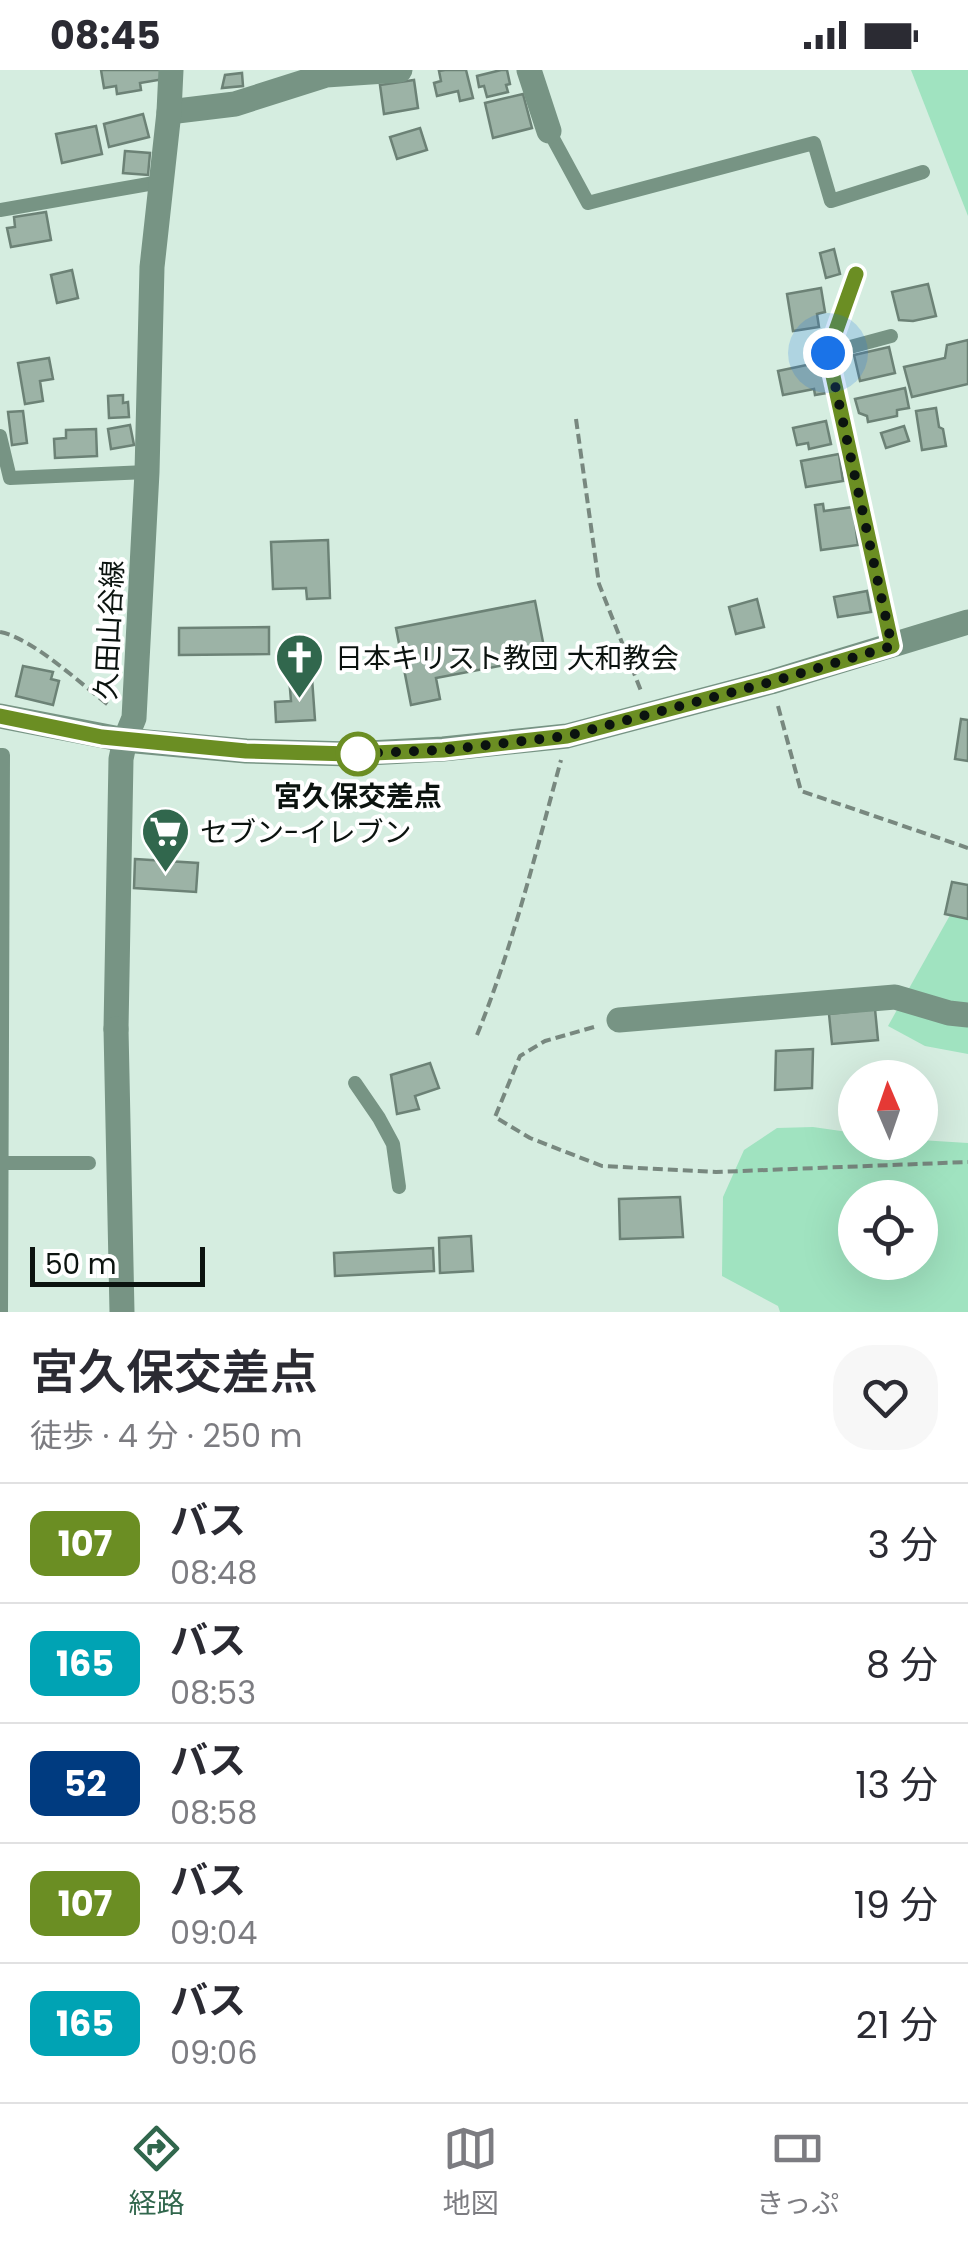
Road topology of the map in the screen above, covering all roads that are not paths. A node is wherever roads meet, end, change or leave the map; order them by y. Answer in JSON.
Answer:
{"nodes":[{"id":1,"x":170,"y":70,"type":"edge"},
{"id":2,"x":400,"y":70,"type":"edge"},
{"id":3,"x":529,"y":70,"type":"edge"},
{"id":4,"x":170,"y":112,"type":"junction"},
{"id":5,"x":549,"y":131,"type":"joint"},
{"id":6,"x":923,"y":172,"type":"dead end"},
{"id":7,"x":160,"y":182,"type":"junction"},
{"id":8,"x":0,"y":210,"type":"edge"},
{"id":9,"x":856,"y":274,"type":"dead end"},
{"id":10,"x":891,"y":336,"type":"dead end"},
{"id":11,"x":828,"y":353,"type":"junction"},
{"id":12,"x":0,"y":436,"type":"edge"},
{"id":13,"x":147,"y":472,"type":"junction"},
{"id":14,"x":968,"y":622,"type":"edge"},
{"id":15,"x":892,"y":646,"type":"junction"},
{"id":16,"x":0,"y":716,"type":"edge"},
{"id":17,"x":125,"y":740,"type":"junction"},
{"id":18,"x":0,"y":755,"type":"edge"},
{"id":19,"x":968,"y":1015,"type":"edge"},
{"id":20,"x":619,"y":1020,"type":"road end"},
{"id":21,"x":355,"y":1084,"type":"dead end"},
{"id":22,"x":1,"y":1162,"type":"edge"},
{"id":23,"x":89,"y":1162,"type":"dead end"},
{"id":24,"x":399,"y":1186,"type":"dead end"},
{"id":25,"x":1,"y":1312,"type":"edge"},
{"id":26,"x":122,"y":1312,"type":"edge"}],
"edges":[{"from":1,"to":4,"type":"street","name":"久田山谷線"},
{"from":2,"to":4,"type":"street"},
{"from":3,"to":5,"type":"street"},
{"from":4,"to":7,"type":"street","name":"久田山谷線"},
{"from":5,"to":6,"type":"lane"},
{"from":7,"to":8,"type":"lane"},
{"from":7,"to":13,"type":"street","name":"久田山谷線"},
{"from":9,"to":11,"type":"lane"},
{"from":10,"to":11,"type":"lane"},
{"from":11,"to":15,"type":"lane"},
{"from":12,"to":13,"type":"lane"},
{"from":13,"to":17,"type":"street","name":"久田山谷線"},
{"from":14,"to":15,"type":"street"},
{"from":15,"to":17,"type":"street"},
{"from":16,"to":17,"type":"street"},
{"from":17,"to":26,"type":"street","name":"久田山谷線"},
{"from":18,"to":22,"type":"lane"},
{"from":19,"to":20,"type":"street"},
{"from":21,"to":24,"type":"lane"},
{"from":22,"to":23,"type":"lane"},
{"from":22,"to":25,"type":"lane"}]}
